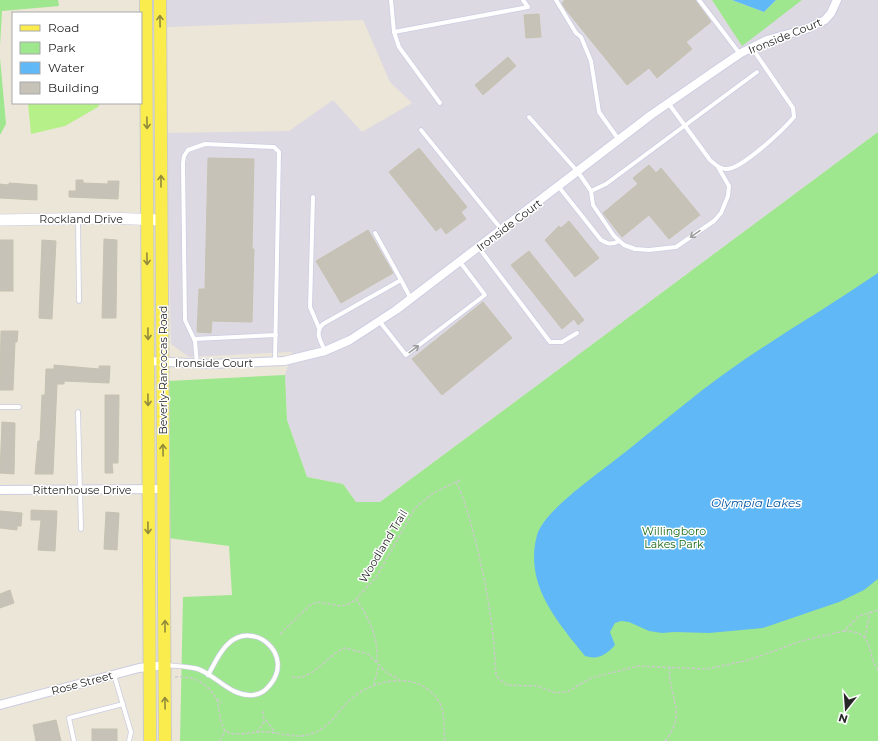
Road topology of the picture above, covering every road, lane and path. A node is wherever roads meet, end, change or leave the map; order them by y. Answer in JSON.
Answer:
{"nodes":[{"id":1,"x":146,"y":0,"type":"edge"},
{"id":2,"x":160,"y":0,"type":"edge"},
{"id":3,"x":391,"y":0,"type":"edge"},
{"id":4,"x":523,"y":0,"type":"edge"},
{"id":5,"x":556,"y":0,"type":"edge"},
{"id":6,"x":699,"y":0,"type":"edge"},
{"id":7,"x":837,"y":0,"type":"edge"},
{"id":8,"x":394,"y":32,"type":"junction"},
{"id":9,"x":752,"y":48,"type":"junction"},
{"id":10,"x":740,"y":54,"type":"junction"},
{"id":11,"x":757,"y":72,"type":"dead end"},
{"id":12,"x":440,"y":102,"type":"dead end"},
{"id":13,"x":669,"y":104,"type":"junction"},
{"id":14,"x":529,"y":117,"type":"dead end"},
{"id":15,"x":685,"y":126,"type":"junction"},
{"id":16,"x":421,"y":130,"type":"dead end"},
{"id":17,"x":619,"y":140,"type":"junction"},
{"id":18,"x":718,"y":167,"type":"junction"},
{"id":19,"x":578,"y":172,"type":"junction"},
{"id":20,"x":559,"y":187,"type":"junction"},
{"id":21,"x":591,"y":191,"type":"junction"},
{"id":22,"x":314,"y":197,"type":"dead end"},
{"id":23,"x":78,"y":219,"type":"junction"},
{"id":24,"x":0,"y":220,"type":"edge"},
{"id":25,"x":147,"y":220,"type":"junction"},
{"id":26,"x":161,"y":220,"type":"junction"},
{"id":27,"x":502,"y":230,"type":"junction"},
{"id":28,"x":375,"y":233,"type":"dead end"},
{"id":29,"x":619,"y":241,"type":"junction"},
{"id":30,"x":479,"y":248,"type":"junction"},
{"id":31,"x":460,"y":262,"type":"junction"},
{"id":32,"x":401,"y":280,"type":"junction"},
{"id":33,"x":411,"y":299,"type":"junction"},
{"id":34,"x":79,"y":301,"type":"dead end"},
{"id":35,"x":380,"y":322,"type":"junction"},
{"id":36,"x":319,"y":328,"type":"junction"},
{"id":37,"x":577,"y":332,"type":"dead end"},
{"id":38,"x":276,"y":336,"type":"junction"},
{"id":39,"x":194,"y":339,"type":"junction"},
{"id":40,"x":325,"y":351,"type":"junction"},
{"id":41,"x":148,"y":361,"type":"junction"},
{"id":42,"x":163,"y":362,"type":"junction"},
{"id":43,"x":275,"y":362,"type":"junction"},
{"id":44,"x":197,"y":364,"type":"junction"},
{"id":45,"x":19,"y":406,"type":"dead end"},
{"id":46,"x":0,"y":407,"type":"edge"},
{"id":47,"x":78,"y":412,"type":"dead end"},
{"id":48,"x":460,"y":480,"type":"dead end"},
{"id":49,"x":456,"y":482,"type":"junction"},
{"id":50,"x":148,"y":489,"type":"junction"},
{"id":51,"x":164,"y":489,"type":"junction"},
{"id":52,"x":0,"y":490,"type":"edge"},
{"id":53,"x":80,"y":490,"type":"junction"},
{"id":54,"x":81,"y":529,"type":"dead end"},
{"id":55,"x":356,"y":599,"type":"junction"},
{"id":56,"x":878,"y":610,"type":"edge"},
{"id":57,"x":870,"y":612,"type":"junction"},
{"id":58,"x":844,"y":631,"type":"junction"},
{"id":59,"x":280,"y":634,"type":"dead end"},
{"id":60,"x":865,"y":639,"type":"junction"},
{"id":61,"x":378,"y":663,"type":"junction"},
{"id":62,"x":165,"y":665,"type":"junction"},
{"id":63,"x":150,"y":666,"type":"junction"},
{"id":64,"x":670,"y":666,"type":"junction"},
{"id":65,"x":878,"y":670,"type":"edge"},
{"id":66,"x":114,"y":675,"type":"junction"},
{"id":67,"x":208,"y":675,"type":"junction"},
{"id":68,"x":173,"y":677,"type":"dead end"},
{"id":69,"x":292,"y":677,"type":"dead end"},
{"id":70,"x":399,"y":679,"type":"junction"},
{"id":71,"x":374,"y":685,"type":"junction"},
{"id":72,"x":217,"y":699,"type":"junction"},
{"id":73,"x":222,"y":703,"type":"dead end"},
{"id":74,"x":123,"y":704,"type":"junction"},
{"id":75,"x":0,"y":705,"type":"edge"},
{"id":76,"x":263,"y":709,"type":"dead end"},
{"id":77,"x":265,"y":719,"type":"junction"},
{"id":78,"x":225,"y":730,"type":"junction"},
{"id":79,"x":257,"y":732,"type":"junction"},
{"id":80,"x":275,"y":733,"type":"junction"},
{"id":81,"x":74,"y":741,"type":"edge"},
{"id":82,"x":129,"y":741,"type":"edge"},
{"id":83,"x":150,"y":741,"type":"edge"},
{"id":84,"x":165,"y":741,"type":"edge"},
{"id":85,"x":220,"y":741,"type":"edge"},
{"id":86,"x":445,"y":741,"type":"edge"},
{"id":87,"x":665,"y":741,"type":"edge"}],
"edges":[{"from":1,"to":25,"type":"main road","name":"Beverly-Rancocas Road","one_way":true},
{"from":26,"to":2,"type":"main road","name":"Beverly-Rancocas Road","one_way":true},
{"from":3,"to":8,"type":"lane"},
{"from":4,"to":8,"type":"lane"},
{"from":5,"to":17,"type":"lane"},
{"from":6,"to":10,"type":"lane"},
{"from":7,"to":9,"type":"street","name":"Ironside Court"},
{"from":8,"to":12,"type":"lane"},
{"from":9,"to":10,"type":"street","name":"Ironside Court"},
{"from":9,"to":18,"type":"lane"},
{"from":10,"to":13,"type":"street","name":"Ironside Court"},
{"from":11,"to":15,"type":"lane"},
{"from":13,"to":15,"type":"lane"},
{"from":13,"to":17,"type":"street","name":"Ironside Court"},
{"from":14,"to":19,"type":"lane"},
{"from":15,"to":18,"type":"lane"},
{"from":15,"to":21,"type":"lane"},
{"from":16,"to":27,"type":"lane"},
{"from":17,"to":19,"type":"street","name":"Ironside Court"},
{"from":18,"to":29,"type":"lane","one_way":true},
{"from":19,"to":20,"type":"street","name":"Ironside Court"},
{"from":19,"to":21,"type":"lane"},
{"from":20,"to":27,"type":"street","name":"Ironside Court"},
{"from":20,"to":29,"type":"lane"},
{"from":21,"to":29,"type":"lane"},
{"from":22,"to":36,"type":"lane"},
{"from":23,"to":24,"type":"street","name":"Rockland Drive"},
{"from":23,"to":25,"type":"street","name":"Rockland Drive"},
{"from":23,"to":34,"type":"lane"},
{"from":25,"to":26,"type":"street","name":"Rockland Drive"},
{"from":25,"to":41,"type":"main road","name":"Beverly-Rancocas Road","one_way":true},
{"from":26,"to":42,"type":"main road","name":"Beverly-Rancocas Road"},
{"from":27,"to":30,"type":"street","name":"Ironside Court"},
{"from":28,"to":32,"type":"lane"},
{"from":30,"to":31,"type":"street","name":"Ironside Court"},
{"from":30,"to":37,"type":"lane"},
{"from":31,"to":33,"type":"street","name":"Ironside Court"},
{"from":35,"to":31,"type":"lane","one_way":true},
{"from":32,"to":33,"type":"lane"},
{"from":32,"to":36,"type":"lane"},
{"from":33,"to":35,"type":"street","name":"Ironside Court"},
{"from":35,"to":40,"type":"street","name":"Ironside Court"},
{"from":36,"to":40,"type":"lane"},
{"from":38,"to":39,"type":"lane"},
{"from":38,"to":39,"type":"lane"},
{"from":38,"to":43,"type":"lane"},
{"from":39,"to":44,"type":"lane"},
{"from":40,"to":43,"type":"street","name":"Ironside Court"},
{"from":41,"to":42,"type":"street","name":"Ironside Court"},
{"from":41,"to":50,"type":"main road","name":"Beverly-Rancocas Road","one_way":true},
{"from":42,"to":44,"type":"street","name":"Ironside Court"},
{"from":51,"to":42,"type":"main road","name":"Beverly-Rancocas Road","one_way":true},
{"from":43,"to":44,"type":"street","name":"Ironside Court"},
{"from":45,"to":46,"type":"lane"},
{"from":47,"to":53,"type":"lane"},
{"from":48,"to":49,"type":"path","name":"Woodland Trail"},
{"from":49,"to":55,"type":"path","name":"Woodland Trail"},
{"from":49,"to":64,"type":"path"},
{"from":50,"to":51,"type":"street","name":"Rittenhouse Drive"},
{"from":50,"to":53,"type":"street","name":"Rittenhouse Drive"},
{"from":50,"to":63,"type":"main road","name":"Beverly-Rancocas Road","one_way":true},
{"from":62,"to":51,"type":"main road","name":"Beverly-Rancocas Road","one_way":true},
{"from":52,"to":53,"type":"street","name":"Rittenhouse Drive"},
{"from":53,"to":54,"type":"lane"},
{"from":55,"to":59,"type":"path","name":"Woodland Trail"},
{"from":55,"to":61,"type":"path"},
{"from":56,"to":57,"type":"path"},
{"from":57,"to":58,"type":"path"},
{"from":57,"to":60,"type":"path"},
{"from":58,"to":60,"type":"path"},
{"from":58,"to":64,"type":"path"},
{"from":60,"to":65,"type":"path"},
{"from":61,"to":69,"type":"path"},
{"from":61,"to":70,"type":"path"},
{"from":61,"to":71,"type":"path"},
{"from":62,"to":63,"type":"street","name":"Rose Street"},
{"from":62,"to":67,"type":"lane"},
{"from":84,"to":62,"type":"main road","name":"Beverly-Rancocas Road","one_way":true},
{"from":63,"to":66,"type":"street","name":"Rose Street"},
{"from":63,"to":83,"type":"main road","name":"Beverly-Rancocas Road"},
{"from":64,"to":87,"type":"path"},
{"from":66,"to":74,"type":"lane"},
{"from":66,"to":75,"type":"street","name":"Rose Street"},
{"from":67,"to":67,"type":"lane"},
{"from":68,"to":72,"type":"path"},
{"from":70,"to":71,"type":"path"},
{"from":70,"to":86,"type":"path"},
{"from":71,"to":80,"type":"path"},
{"from":72,"to":73,"type":"path"},
{"from":72,"to":78,"type":"path"},
{"from":74,"to":81,"type":"lane"},
{"from":74,"to":82,"type":"lane"},
{"from":76,"to":77,"type":"path"},
{"from":77,"to":79,"type":"path"},
{"from":77,"to":80,"type":"path"},
{"from":78,"to":79,"type":"path"},
{"from":78,"to":85,"type":"path"},
{"from":79,"to":80,"type":"path"}]}
